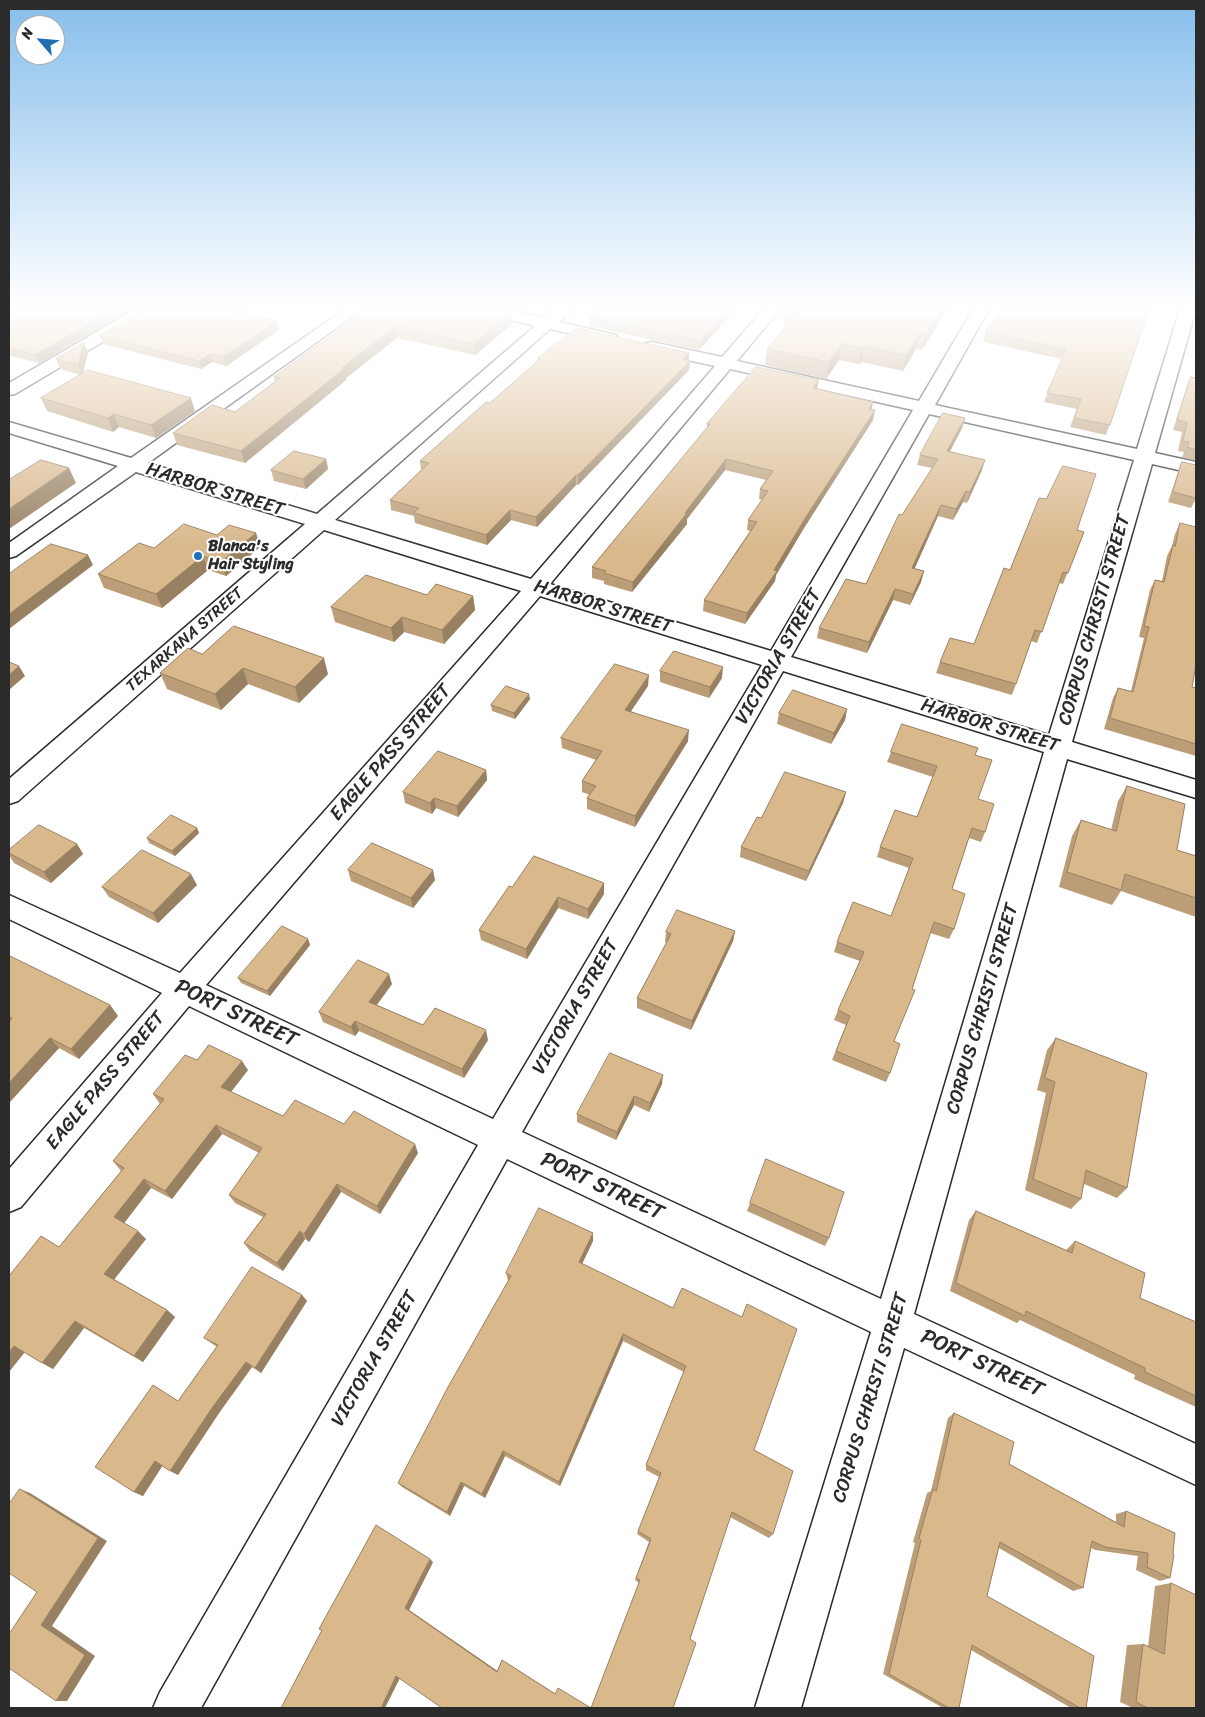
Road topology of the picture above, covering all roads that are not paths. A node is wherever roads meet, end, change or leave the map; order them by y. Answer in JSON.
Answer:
{"nodes":[{"id":1,"x":240,"y":389,"type":"edge"},
{"id":2,"x":472,"y":389,"type":"edge"},
{"id":3,"x":705,"y":389,"type":"edge"},
{"id":4,"x":842,"y":389,"type":"edge"},
{"id":5,"x":935,"y":389,"type":"edge"},
{"id":6,"x":1164,"y":389,"type":"edge"},
{"id":7,"x":924,"y":407,"type":"junction"},
{"id":8,"x":9,"y":427,"type":"edge"},
{"id":9,"x":1144,"y":456,"type":"junction"},
{"id":10,"x":133,"y":464,"type":"junction"},
{"id":11,"x":1196,"y":468,"type":"edge"},
{"id":12,"x":319,"y":523,"type":"junction"},
{"id":13,"x":9,"y":552,"type":"edge"},
{"id":14,"x":536,"y":587,"type":"junction"},
{"id":15,"x":778,"y":660,"type":"junction"},
{"id":16,"x":1058,"y":747,"type":"junction"},
{"id":17,"x":1196,"y":789,"type":"edge"},
{"id":18,"x":9,"y":794,"type":"edge"},
{"id":19,"x":9,"y":906,"type":"edge"},
{"id":20,"x":184,"y":989,"type":"junction"},
{"id":21,"x":500,"y":1139,"type":"junction"},
{"id":22,"x":9,"y":1196,"type":"edge"},
{"id":23,"x":893,"y":1322,"type":"junction"},
{"id":24,"x":1196,"y":1464,"type":"edge"},
{"id":25,"x":176,"y":1708,"type":"edge"},
{"id":26,"x":778,"y":1708,"type":"edge"}],
"edges":[{"from":1,"to":10,"type":"street"},
{"from":2,"to":12,"type":"street","name":"TEXARKANA STREET"},
{"from":3,"to":14,"type":"street","name":"EAGLE PASS STREET"},
{"from":4,"to":7,"type":"street"},
{"from":5,"to":7,"type":"street","name":"VICTORIA STREET"},
{"from":6,"to":9,"type":"street","name":"CORPUS CHRISTI STREET"},
{"from":7,"to":9,"type":"street"},
{"from":7,"to":15,"type":"street","name":"VICTORIA STREET"},
{"from":8,"to":10,"type":"street","name":"HARBOR STREET"},
{"from":9,"to":11,"type":"street"},
{"from":9,"to":16,"type":"street","name":"CORPUS CHRISTI STREET"},
{"from":10,"to":12,"type":"street","name":"HARBOR STREET"},
{"from":10,"to":13,"type":"street"},
{"from":12,"to":14,"type":"street","name":"HARBOR STREET"},
{"from":12,"to":18,"type":"street","name":"TEXARKANA STREET"},
{"from":14,"to":15,"type":"street","name":"HARBOR STREET"},
{"from":14,"to":20,"type":"street","name":"EAGLE PASS STREET"},
{"from":15,"to":16,"type":"street","name":"HARBOR STREET"},
{"from":15,"to":21,"type":"street","name":"VICTORIA STREET"},
{"from":16,"to":17,"type":"street","name":"HARBOR STREET"},
{"from":16,"to":23,"type":"street","name":"CORPUS CHRISTI STREET"},
{"from":19,"to":20,"type":"street","name":"PORT STREET"},
{"from":20,"to":21,"type":"street","name":"PORT STREET"},
{"from":20,"to":22,"type":"street","name":"EAGLE PASS STREET"},
{"from":21,"to":23,"type":"street","name":"PORT STREET"},
{"from":21,"to":25,"type":"street","name":"VICTORIA STREET"},
{"from":23,"to":24,"type":"street","name":"PORT STREET"},
{"from":23,"to":26,"type":"street","name":"CORPUS CHRISTI STREET"}]}
